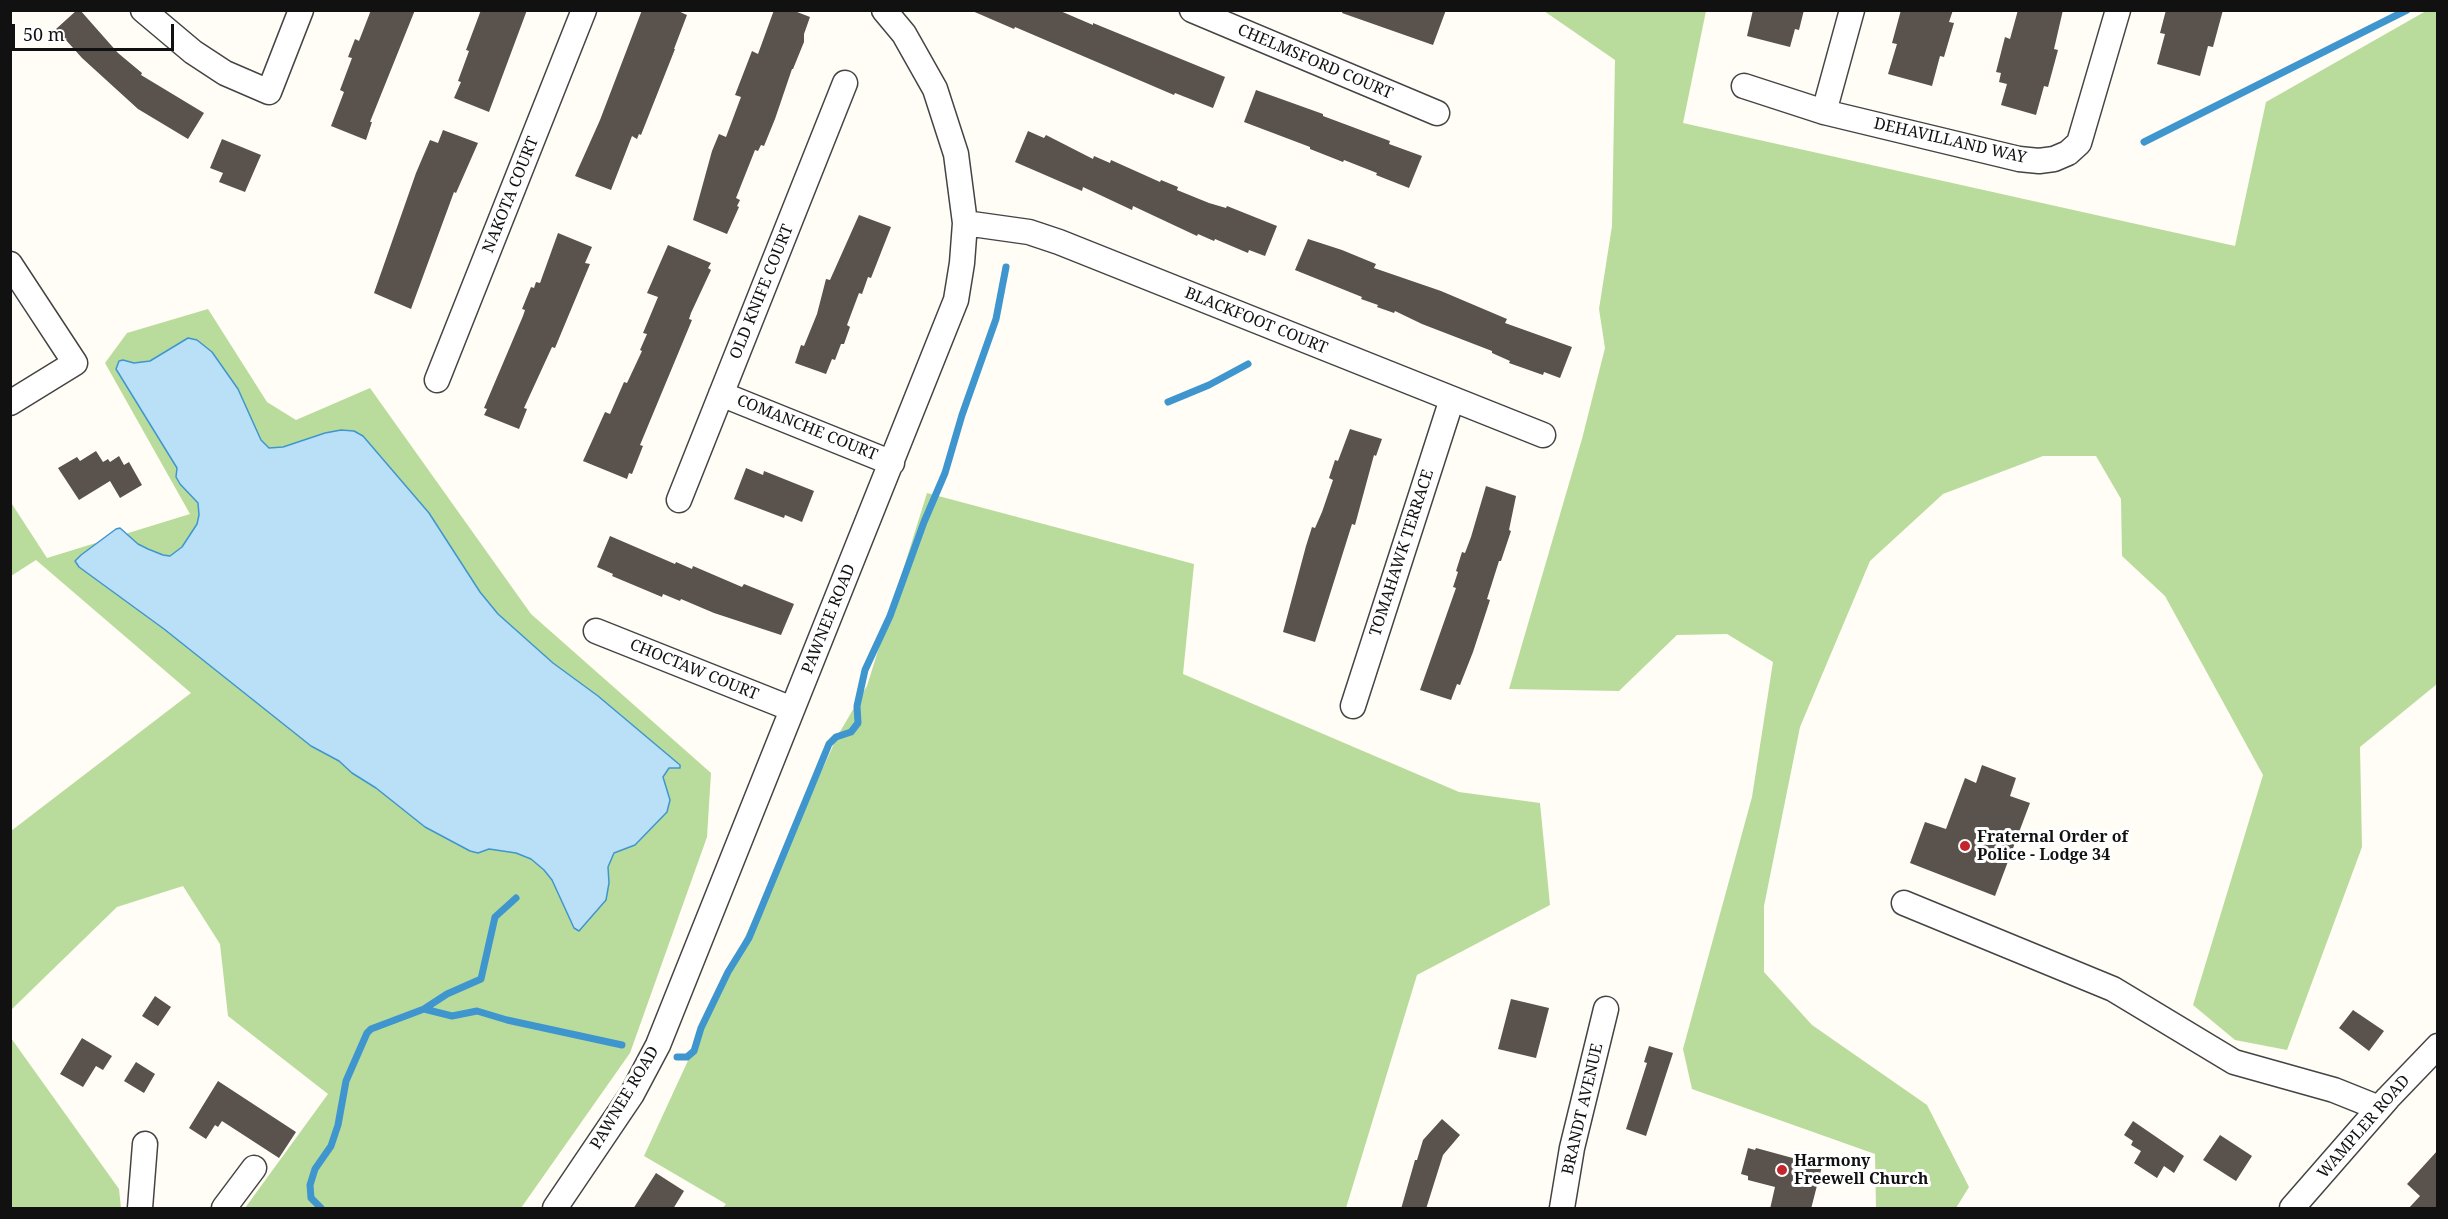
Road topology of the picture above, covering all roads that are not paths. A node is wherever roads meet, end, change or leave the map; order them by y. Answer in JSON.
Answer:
{"nodes":[{"id":1,"x":143,"y":10,"type":"edge"},
{"id":2,"x":301,"y":10,"type":"edge"},
{"id":3,"x":584,"y":10,"type":"edge"},
{"id":4,"x":884,"y":10,"type":"edge"},
{"id":5,"x":1192,"y":10,"type":"edge"},
{"id":6,"x":1852,"y":10,"type":"edge"},
{"id":7,"x":2118,"y":10,"type":"edge"},
{"id":8,"x":846,"y":83,"type":"dead end"},
{"id":9,"x":1744,"y":86,"type":"dead end"},
{"id":10,"x":1824,"y":112,"type":"junction"},
{"id":11,"x":1437,"y":113,"type":"dead end"},
{"id":12,"x":965,"y":223,"type":"junction"},
{"id":13,"x":10,"y":264,"type":"edge"},
{"id":14,"x":437,"y":380,"type":"dead end"},
{"id":15,"x":721,"y":394,"type":"junction"},
{"id":16,"x":1452,"y":399,"type":"junction"},
{"id":17,"x":10,"y":403,"type":"edge"},
{"id":18,"x":1543,"y":435,"type":"dead end"},
{"id":19,"x":892,"y":463,"type":"junction"},
{"id":20,"x":679,"y":500,"type":"dead end"},
{"id":21,"x":596,"y":631,"type":"dead end"},
{"id":22,"x":1353,"y":706,"type":"dead end"},
{"id":23,"x":792,"y":709,"type":"junction"},
{"id":24,"x":1904,"y":903,"type":"dead end"},
{"id":25,"x":1606,"y":1009,"type":"dead end"},
{"id":26,"x":2438,"y":1046,"type":"edge"},
{"id":27,"x":2379,"y":1108,"type":"junction"},
{"id":28,"x":145,"y":1144,"type":"dead end"},
{"id":29,"x":254,"y":1168,"type":"dead end"},
{"id":30,"x":140,"y":1209,"type":"edge"},
{"id":31,"x":224,"y":1209,"type":"edge"},
{"id":32,"x":555,"y":1209,"type":"edge"},
{"id":33,"x":1562,"y":1209,"type":"edge"},
{"id":34,"x":2292,"y":1209,"type":"edge"}],
"edges":[{"from":1,"to":2,"type":"street"},
{"from":3,"to":14,"type":"street","name":"NAKOTA COURT"},
{"from":4,"to":12,"type":"street","name":"PAWNEE ROAD"},
{"from":5,"to":11,"type":"street","name":"CHELMSFORD COURT"},
{"from":6,"to":10,"type":"street"},
{"from":7,"to":10,"type":"street","name":"DEHAVILLAND WAY"},
{"from":8,"to":15,"type":"street","name":"OLD KNIFE COURT"},
{"from":9,"to":10,"type":"street","name":"DEHAVILLAND WAY"},
{"from":12,"to":16,"type":"street","name":"BLACKFOOT COURT"},
{"from":12,"to":19,"type":"street","name":"PAWNEE ROAD"},
{"from":13,"to":17,"type":"street"},
{"from":15,"to":19,"type":"street","name":"COMANCHE COURT"},
{"from":15,"to":20,"type":"street","name":"OLD KNIFE COURT"},
{"from":16,"to":18,"type":"street","name":"BLACKFOOT COURT"},
{"from":16,"to":22,"type":"street","name":"TOMAHAWK TERRACE"},
{"from":19,"to":23,"type":"street","name":"PAWNEE ROAD"},
{"from":21,"to":23,"type":"street","name":"CHOCTAW COURT"},
{"from":23,"to":32,"type":"street","name":"PAWNEE ROAD"},
{"from":24,"to":27,"type":"street"},
{"from":25,"to":33,"type":"street","name":"BRANDT AVENUE"},
{"from":26,"to":27,"type":"street","name":"WAMPLER ROAD"},
{"from":27,"to":34,"type":"street","name":"WAMPLER ROAD"},
{"from":28,"to":30,"type":"street"},
{"from":29,"to":31,"type":"street"}]}
